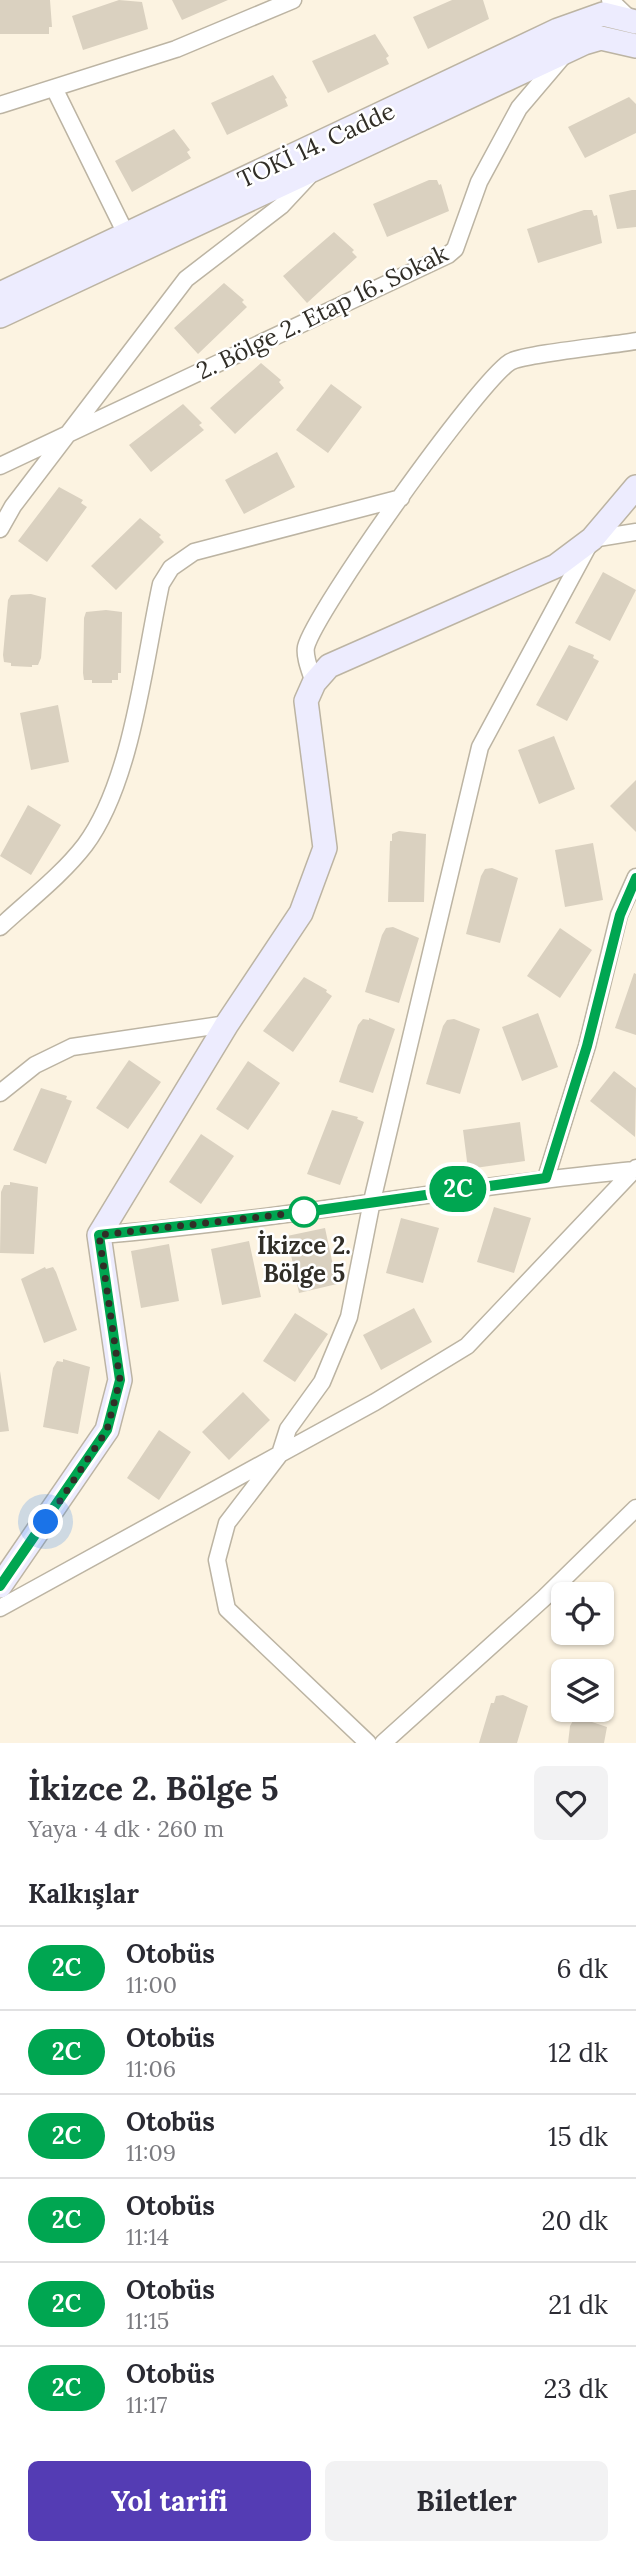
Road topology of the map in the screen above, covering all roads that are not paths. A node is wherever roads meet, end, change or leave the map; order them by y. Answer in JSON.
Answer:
{"nodes":[{"id":1,"x":293,"y":0,"type":"edge"},
{"id":2,"x":610,"y":0,"type":"edge"},
{"id":3,"x":634,"y":21,"type":"edge"},
{"id":4,"x":558,"y":30,"type":"junction"},
{"id":5,"x":636,"y":46,"type":"edge"},
{"id":6,"x":567,"y":52,"type":"junction"},
{"id":7,"x":54,"y":88,"type":"junction"},
{"id":8,"x":0,"y":105,"type":"edge"},
{"id":9,"x":315,"y":169,"type":"junction"},
{"id":10,"x":127,"y":234,"type":"junction"},
{"id":11,"x":0,"y":294,"type":"edge"},
{"id":12,"x":0,"y":316,"type":"edge"},
{"id":13,"x":636,"y":341,"type":"edge"},
{"id":14,"x":70,"y":434,"type":"junction"},
{"id":15,"x":0,"y":466,"type":"edge"},
{"id":16,"x":636,"y":487,"type":"edge"},
{"id":17,"x":401,"y":498,"type":"junction"},
{"id":18,"x":0,"y":529,"type":"edge"},
{"id":19,"x":636,"y":532,"type":"edge"},
{"id":20,"x":592,"y":539,"type":"junction"},
{"id":21,"x":314,"y":683,"type":"junction"},
{"id":22,"x":636,"y":877,"type":"edge"},
{"id":23,"x":0,"y":927,"type":"edge"},
{"id":24,"x":227,"y":1024,"type":"junction"},
{"id":25,"x":0,"y":1093,"type":"edge"},
{"id":26,"x":635,"y":1169,"type":"edge"},
{"id":27,"x":546,"y":1178,"type":"junction"},
{"id":28,"x":372,"y":1201,"type":"junction"},
{"id":29,"x":99,"y":1235,"type":"junction"},
{"id":30,"x":280,"y":1454,"type":"junction"},
{"id":31,"x":636,"y":1508,"type":"edge"},
{"id":32,"x":0,"y":1586,"type":"edge"},
{"id":33,"x":0,"y":1608,"type":"edge"},
{"id":34,"x":368,"y":1743,"type":"edge"},
{"id":35,"x":383,"y":1743,"type":"edge"}],
"edges":[{"from":1,"to":7,"type":"street"},
{"from":2,"to":3,"type":"street"},
{"from":3,"to":4,"type":"main road","name":"TOKİ 14. Cadde"},
{"from":4,"to":6,"type":"street"},
{"from":4,"to":10,"type":"main road","name":"TOKİ 14. Cadde"},
{"from":5,"to":6,"type":"main road","name":"TOKİ 14. Cadde"},
{"from":6,"to":9,"type":"main road","name":"TOKİ 14. Cadde"},
{"from":6,"to":14,"type":"street","name":"2. Bölge 2. Etap 16. Sokak"},
{"from":7,"to":8,"type":"street"},
{"from":7,"to":10,"type":"street"},
{"from":9,"to":12,"type":"main road","name":"TOKİ 14. Cadde"},
{"from":9,"to":14,"type":"street"},
{"from":10,"to":11,"type":"main road","name":"TOKİ 14. Cadde"},
{"from":13,"to":17,"type":"street"},
{"from":14,"to":15,"type":"street","name":"2. Bölge 2. Etap 16. Sokak"},
{"from":14,"to":18,"type":"street"},
{"from":16,"to":20,"type":"main road"},
{"from":17,"to":21,"type":"street"},
{"from":17,"to":23,"type":"street"},
{"from":19,"to":20,"type":"street"},
{"from":20,"to":21,"type":"main road"},
{"from":20,"to":28,"type":"street"},
{"from":21,"to":24,"type":"main road"},
{"from":22,"to":27,"type":"street"},
{"from":24,"to":25,"type":"street"},
{"from":24,"to":29,"type":"main road"},
{"from":26,"to":27,"type":"street"},
{"from":26,"to":30,"type":"street"},
{"from":27,"to":28,"type":"street"},
{"from":28,"to":29,"type":"street"},
{"from":28,"to":30,"type":"street"},
{"from":29,"to":32,"type":"main road"},
{"from":30,"to":33,"type":"street"},
{"from":30,"to":34,"type":"street"},
{"from":31,"to":35,"type":"street"}]}
